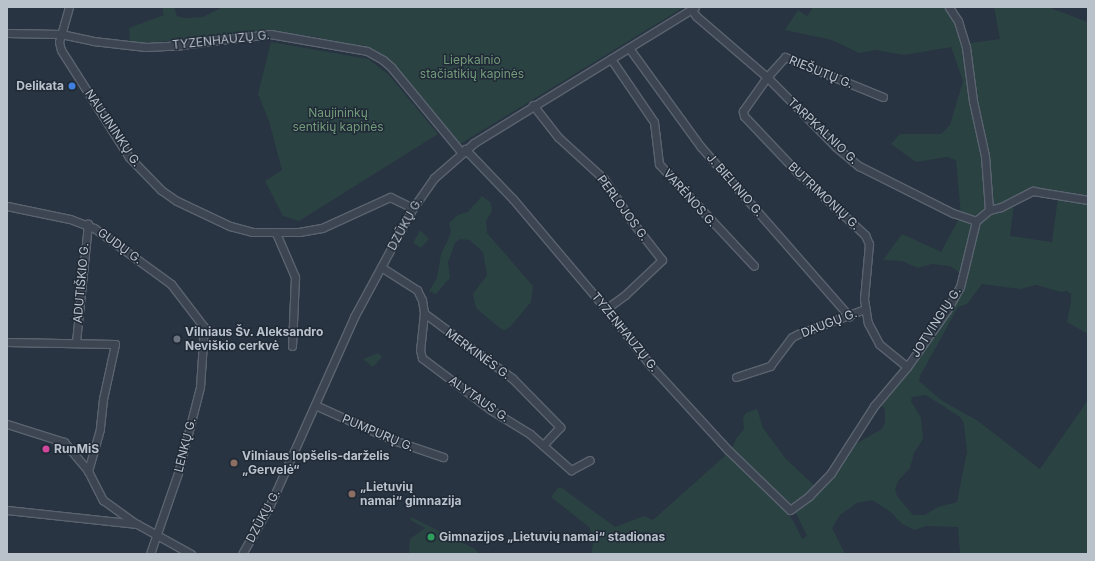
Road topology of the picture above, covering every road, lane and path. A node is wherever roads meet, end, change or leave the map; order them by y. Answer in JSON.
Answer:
{"nodes":[{"id":1,"x":68,"y":7,"type":"edge"},
{"id":2,"x":949,"y":7,"type":"edge"},
{"id":3,"x":693,"y":8,"type":"edge"},
{"id":4,"x":7,"y":33,"type":"edge"},
{"id":5,"x":61,"y":34,"type":"junction"},
{"id":6,"x":629,"y":48,"type":"junction"},
{"id":7,"x":610,"y":59,"type":"junction"},
{"id":8,"x":766,"y":77,"type":"junction"},
{"id":9,"x":883,"y":97,"type":"dead end"},
{"id":10,"x":533,"y":106,"type":"junction"},
{"id":11,"x":463,"y":150,"type":"junction"},
{"id":12,"x":1088,"y":200,"type":"edge"},
{"id":13,"x":7,"y":206,"type":"edge"},
{"id":14,"x":413,"y":208,"type":"junction"},
{"id":15,"x":989,"y":210,"type":"junction"},
{"id":16,"x":976,"y":221,"type":"junction"},
{"id":17,"x":88,"y":224,"type":"junction"},
{"id":18,"x":276,"y":232,"type":"junction"},
{"id":19,"x":381,"y":266,"type":"junction"},
{"id":20,"x":754,"y":266,"type":"dead end"},
{"id":21,"x":606,"y":309,"type":"junction"},
{"id":22,"x":865,"y":309,"type":"junction"},
{"id":23,"x":424,"y":313,"type":"junction"},
{"id":24,"x":849,"y":316,"type":"junction"},
{"id":25,"x":205,"y":332,"type":"joint"},
{"id":26,"x":7,"y":342,"type":"edge"},
{"id":27,"x":76,"y":342,"type":"junction"},
{"id":28,"x":292,"y":346,"type":"dead end"},
{"id":29,"x":907,"y":367,"type":"junction"},
{"id":30,"x":736,"y":377,"type":"dead end"},
{"id":31,"x":315,"y":405,"type":"junction"},
{"id":32,"x":7,"y":424,"type":"edge"},
{"id":33,"x":543,"y":445,"type":"junction"},
{"id":34,"x":443,"y":457,"type":"dead end"},
{"id":35,"x":590,"y":460,"type":"dead end"},
{"id":36,"x":88,"y":471,"type":"junction"},
{"id":37,"x":110,"y":506,"type":"junction"},
{"id":38,"x":7,"y":510,"type":"edge"},
{"id":39,"x":790,"y":510,"type":"joint"},
{"id":40,"x":105,"y":520,"type":"junction"},
{"id":41,"x":137,"y":524,"type":"junction"},
{"id":42,"x":158,"y":535,"type":"junction"},
{"id":43,"x":150,"y":554,"type":"edge"},
{"id":44,"x":191,"y":554,"type":"edge"},
{"id":45,"x":242,"y":554,"type":"edge"}],
"edges":[{"from":1,"to":5,"type":"street"},
{"from":2,"to":15,"type":"street"},
{"from":3,"to":6,"type":"street","name":"DZŪKŲ G."},
{"from":3,"to":8,"type":"street","name":"TARPKALNIO G."},
{"from":4,"to":5,"type":"street","name":"TYZENHAUZŲ G."},
{"from":5,"to":11,"type":"street","name":"TYZENHAUZŲ G."},
{"from":5,"to":18,"type":"street","name":"NAUJININKŲ G."},
{"from":6,"to":7,"type":"street","name":"DZŪKŲ G."},
{"from":6,"to":24,"type":"street","name":"J. BIELINIO G."},
{"from":7,"to":10,"type":"street","name":"DZŪKŲ G."},
{"from":7,"to":20,"type":"street","name":"VARĖNOS G."},
{"from":8,"to":9,"type":"street","name":"RIEŠUTŲ G."},
{"from":8,"to":16,"type":"street","name":"TARPKALNIO G."},
{"from":8,"to":22,"type":"street","name":"BUTRIMONIŲ G."},
{"from":10,"to":11,"type":"street","name":"DZŪKŲ G."},
{"from":10,"to":21,"type":"street","name":"PERLOJOS G."},
{"from":11,"to":14,"type":"street","name":"DZŪKŲ G."},
{"from":11,"to":21,"type":"street","name":"TYZENHAUZŲ G."},
{"from":12,"to":15,"type":"street"},
{"from":13,"to":17,"type":"street","name":"GUDŲ G."},
{"from":14,"to":18,"type":"street","name":"NAUJININKŲ G."},
{"from":14,"to":19,"type":"street","name":"DZŪKŲ G."},
{"from":15,"to":16,"type":"street"},
{"from":16,"to":29,"type":"street","name":"JOTVINGIŲ G."},
{"from":17,"to":25,"type":"street","name":"GUDŲ G."},
{"from":17,"to":27,"type":"street","name":"ADUTIŠKIO G."},
{"from":18,"to":28,"type":"street"},
{"from":19,"to":23,"type":"street"},
{"from":19,"to":31,"type":"street","name":"DZŪKŲ G."},
{"from":21,"to":39,"type":"street","name":"TYZENHAUZŲ G."},
{"from":22,"to":24,"type":"street","name":"DAUGŲ G."},
{"from":22,"to":29,"type":"street","name":"BUTRIMONIŲ G."},
{"from":23,"to":33,"type":"street","name":"ALYTAUS G."},
{"from":23,"to":33,"type":"street","name":"MERKINĖS G."},
{"from":24,"to":30,"type":"street","name":"DAUGŲ G."},
{"from":25,"to":42,"type":"street","name":"LENKŲ G."},
{"from":26,"to":27,"type":"street"},
{"from":27,"to":36,"type":"street"},
{"from":29,"to":39,"type":"street","name":"JOTVINGIŲ G."},
{"from":31,"to":34,"type":"street","name":"PUMPURŲ G."},
{"from":31,"to":45,"type":"street","name":"DZŪKŲ G."},
{"from":32,"to":36,"type":"street"},
{"from":33,"to":35,"type":"street","name":"ALYTAUS G."},
{"from":36,"to":37,"type":"street"},
{"from":37,"to":40,"type":"street"},
{"from":37,"to":41,"type":"street"},
{"from":38,"to":40,"type":"street"},
{"from":40,"to":41,"type":"street"},
{"from":41,"to":42,"type":"street"},
{"from":42,"to":43,"type":"street","name":"LENKŲ G."},
{"from":42,"to":44,"type":"street"}]}
